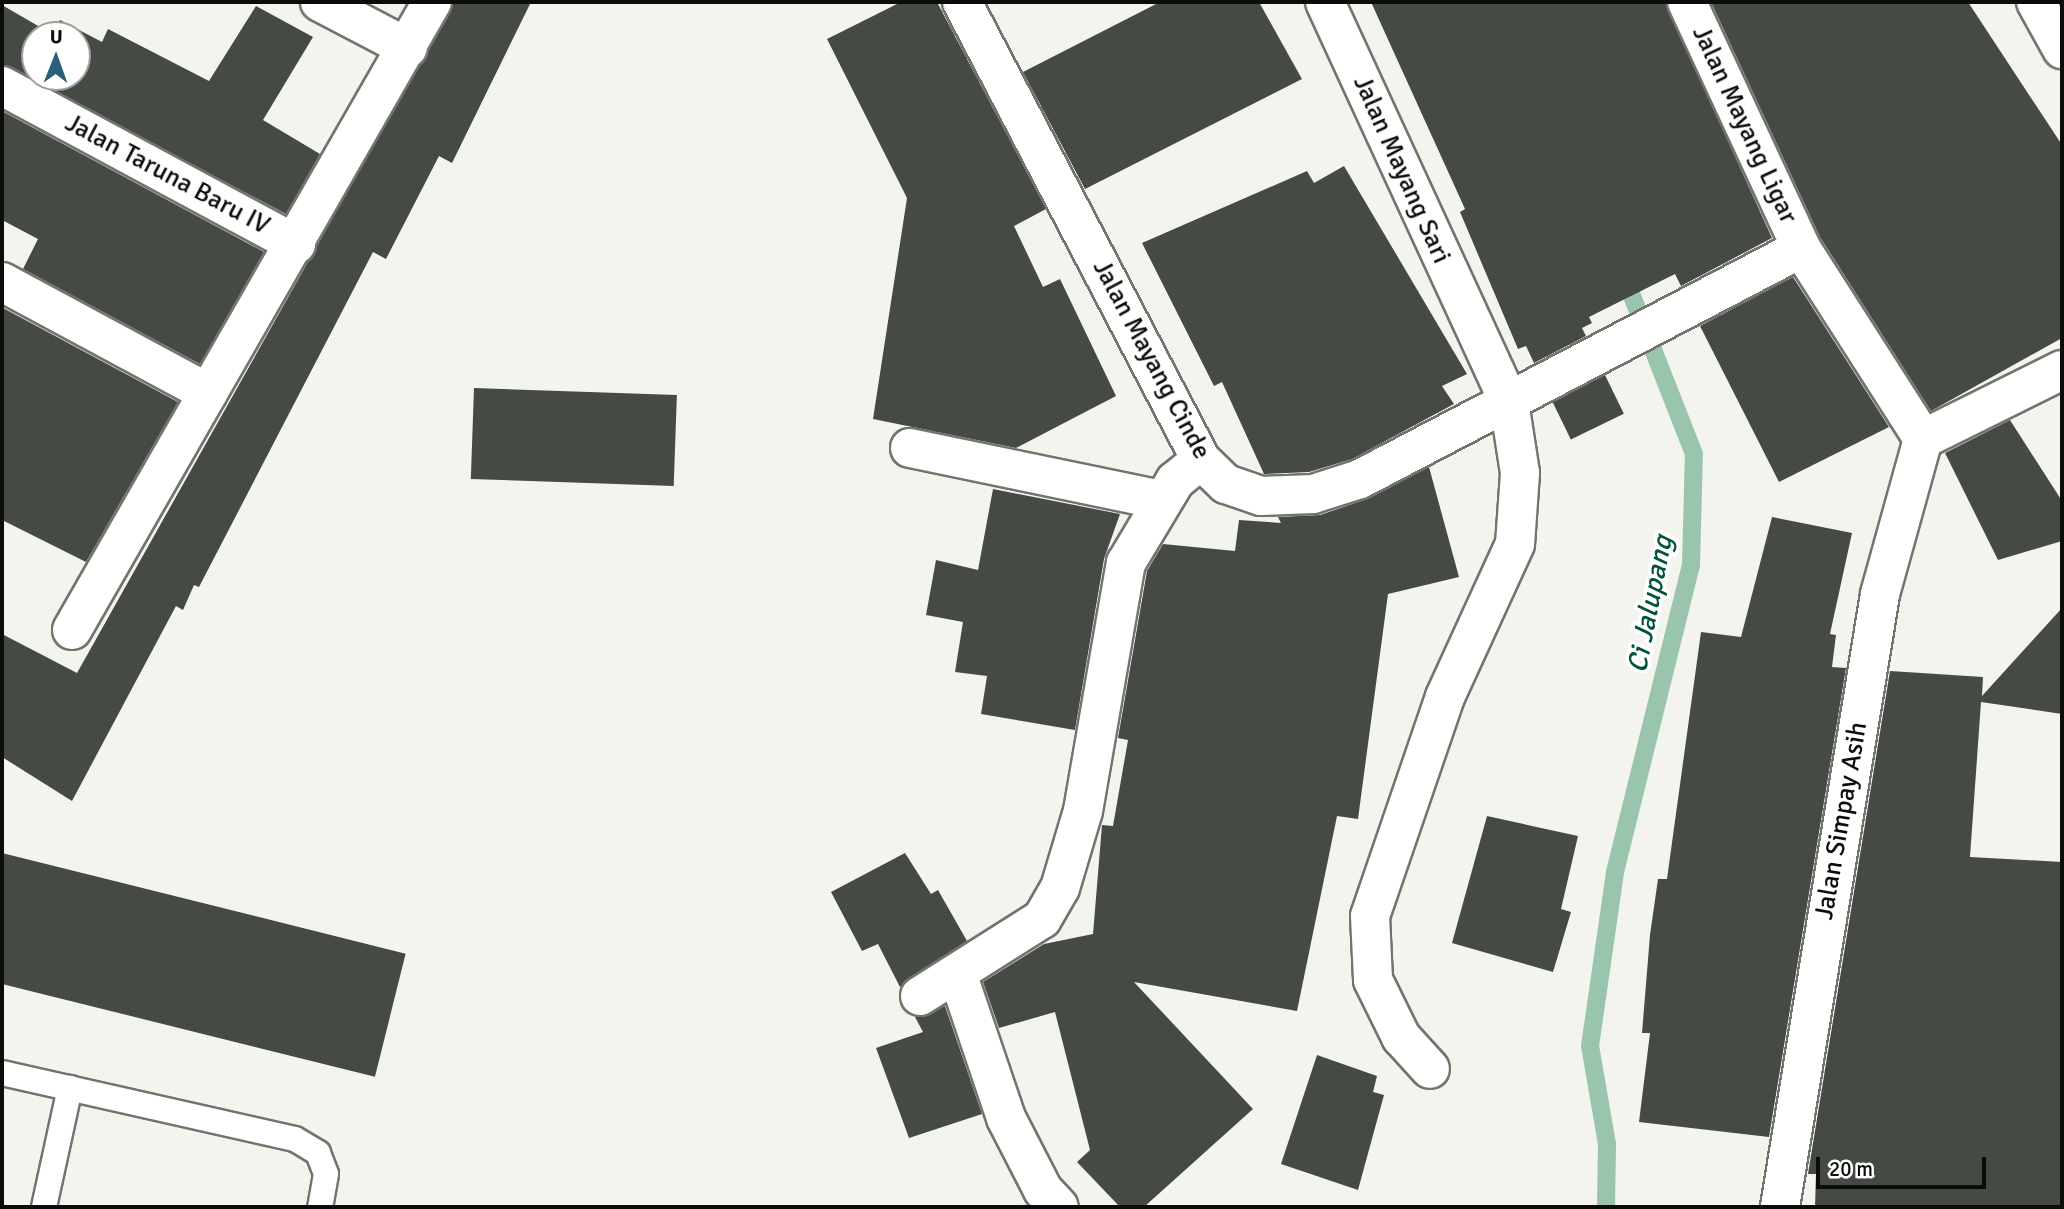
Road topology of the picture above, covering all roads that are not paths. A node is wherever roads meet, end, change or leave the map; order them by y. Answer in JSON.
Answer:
{"nodes":[{"id":1,"x":320,"y":2,"type":"edge"},
{"id":2,"x":432,"y":2,"type":"edge"},
{"id":3,"x":962,"y":2,"type":"edge"},
{"id":4,"x":1325,"y":2,"type":"edge"},
{"id":5,"x":1687,"y":2,"type":"edge"},
{"id":6,"x":2036,"y":2,"type":"edge"},
{"id":7,"x":408,"y":48,"type":"junction"},
{"id":8,"x":2062,"y":49,"type":"edge"},
{"id":9,"x":2,"y":86,"type":"edge"},
{"id":10,"x":296,"y":244,"type":"junction"},
{"id":11,"x":1801,"y":248,"type":"junction"},
{"id":12,"x":2,"y":282,"type":"edge"},
{"id":13,"x":2062,"y":370,"type":"edge"},
{"id":14,"x":208,"y":393,"type":"junction"},
{"id":15,"x":1509,"y":402,"type":"junction"},
{"id":16,"x":1923,"y":439,"type":"junction"},
{"id":17,"x":910,"y":448,"type":"dead end"},
{"id":18,"x":1201,"y":460,"type":"junction"},
{"id":19,"x":1161,"y":500,"type":"junction"},
{"id":20,"x":72,"y":630,"type":"dead end"},
{"id":21,"x":957,"y":973,"type":"junction"},
{"id":22,"x":920,"y":996,"type":"dead end"},
{"id":23,"x":1430,"y":1069,"type":"dead end"},
{"id":24,"x":2,"y":1073,"type":"edge"},
{"id":25,"x":70,"y":1088,"type":"junction"},
{"id":26,"x":44,"y":1207,"type":"edge"},
{"id":27,"x":320,"y":1207,"type":"edge"},
{"id":28,"x":1059,"y":1207,"type":"edge"},
{"id":29,"x":1780,"y":1207,"type":"edge"}],
"edges":[{"from":1,"to":7,"type":"street"},
{"from":2,"to":7,"type":"street"},
{"from":3,"to":18,"type":"street","name":"Jalan Mayang Cinde"},
{"from":4,"to":15,"type":"street","name":"Jalan Mayang Sari"},
{"from":5,"to":11,"type":"street","name":"Jalan Mayang Ligar"},
{"from":6,"to":8,"type":"street"},
{"from":7,"to":10,"type":"street"},
{"from":9,"to":10,"type":"street","name":"Jalan Taruna Baru IV"},
{"from":10,"to":14,"type":"street"},
{"from":11,"to":15,"type":"street","name":"Jalan Mayang Cinde"},
{"from":11,"to":16,"type":"street","name":"Jalan Mayang Ligar"},
{"from":12,"to":14,"type":"street"},
{"from":13,"to":16,"type":"street"},
{"from":14,"to":20,"type":"street"},
{"from":15,"to":18,"type":"street","name":"Jalan Mayang Cinde"},
{"from":15,"to":23,"type":"street","name":"Jalan Mayang Sari"},
{"from":16,"to":29,"type":"street","name":"Jalan Simpay Asih"},
{"from":17,"to":19,"type":"street"},
{"from":18,"to":19,"type":"street"},
{"from":19,"to":21,"type":"street"},
{"from":21,"to":22,"type":"street"},
{"from":21,"to":28,"type":"street"},
{"from":24,"to":25,"type":"lane"},
{"from":25,"to":26,"type":"lane"},
{"from":25,"to":27,"type":"lane"}]}
